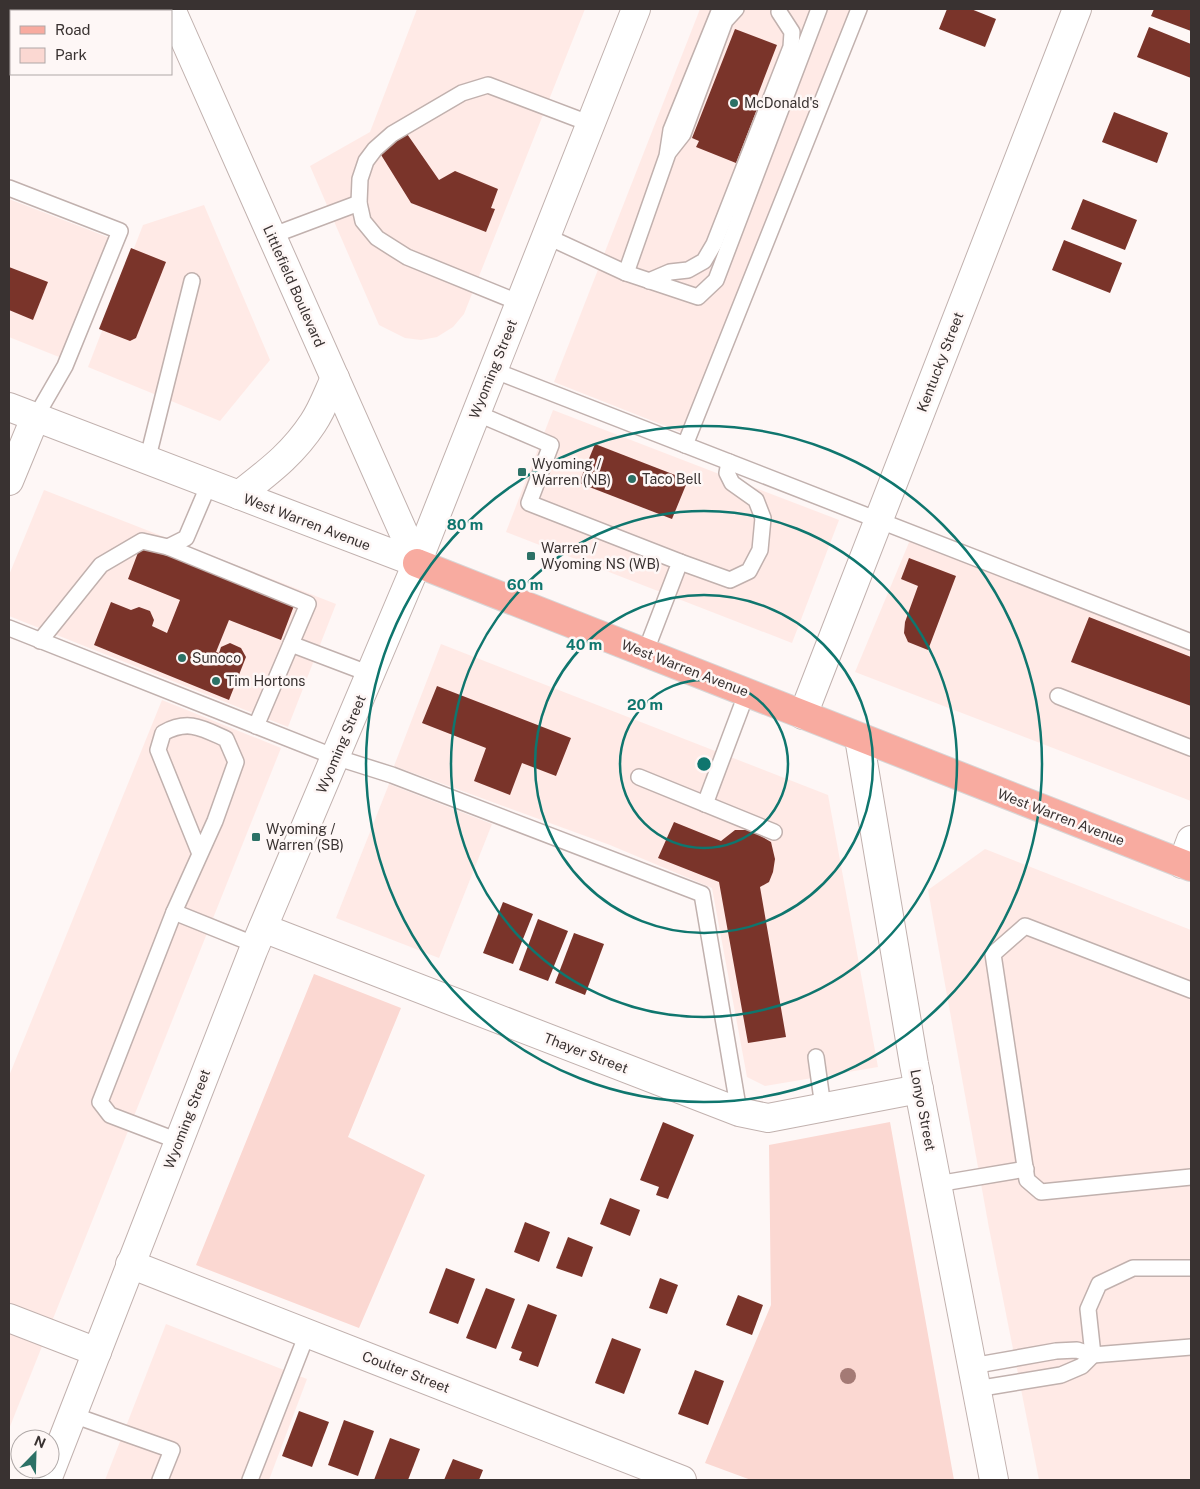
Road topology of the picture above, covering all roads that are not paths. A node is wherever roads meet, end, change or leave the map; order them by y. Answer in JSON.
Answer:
{"nodes":[{"id":1,"x":636,"y":9,"type":"edge"},
{"id":2,"x":720,"y":9,"type":"edge"},
{"id":3,"x":736,"y":9,"type":"edge"},
{"id":4,"x":819,"y":9,"type":"edge"},
{"id":5,"x":859,"y":9,"type":"edge"},
{"id":6,"x":1077,"y":9,"type":"edge"},
{"id":7,"x":172,"y":11,"type":"edge"},
{"id":8,"x":779,"y":12,"type":"dead end"},
{"id":9,"x":591,"y":124,"type":"junction"},
{"id":10,"x":667,"y":154,"type":"junction"},
{"id":11,"x":9,"y":188,"type":"edge"},
{"id":12,"x":359,"y":203,"type":"junction"},
{"id":13,"x":271,"y":236,"type":"junction"},
{"id":14,"x":546,"y":236,"type":"junction"},
{"id":15,"x":626,"y":273,"type":"junction"},
{"id":16,"x":192,"y":281,"type":"dead end"},
{"id":17,"x":648,"y":282,"type":"junction"},
{"id":18,"x":520,"y":303,"type":"junction"},
{"id":19,"x":493,"y":370,"type":"junction"},
{"id":20,"x":335,"y":378,"type":"junction"},
{"id":21,"x":9,"y":408,"type":"edge"},
{"id":22,"x":476,"y":413,"type":"junction"},
{"id":23,"x":35,"y":418,"type":"junction"},
{"id":24,"x":685,"y":445,"type":"junction"},
{"id":25,"x":147,"y":461,"type":"junction"},
{"id":26,"x":729,"y":462,"type":"junction"},
{"id":27,"x":9,"y":481,"type":"edge"},
{"id":28,"x":209,"y":484,"type":"junction"},
{"id":29,"x":239,"y":495,"type":"junction"},
{"id":30,"x":878,"y":520,"type":"junction"},
{"id":31,"x":168,"y":547,"type":"junction"},
{"id":32,"x":680,"y":562,"type":"junction"},
{"id":33,"x":417,"y":564,"type":"junction"},
{"id":34,"x":9,"y":628,"type":"edge"},
{"id":35,"x":40,"y":640,"type":"junction"},
{"id":36,"x":1191,"y":642,"type":"edge"},
{"id":37,"x":291,"y":644,"type":"junction"},
{"id":38,"x":645,"y":653,"type":"junction"},
{"id":39,"x":370,"y":674,"type":"junction"},
{"id":40,"x":746,"y":692,"type":"junction"},
{"id":41,"x":1058,"y":696,"type":"dead end"},
{"id":42,"x":803,"y":715,"type":"junction"},
{"id":43,"x":256,"y":726,"type":"junction"},
{"id":44,"x":859,"y":738,"type":"junction"},
{"id":45,"x":1191,"y":748,"type":"edge"},
{"id":46,"x":335,"y":757,"type":"junction"},
{"id":47,"x":639,"y":778,"type":"dead end"},
{"id":48,"x":705,"y":804,"type":"junction"},
{"id":49,"x":774,"y":832,"type":"dead end"},
{"id":50,"x":200,"y":854,"type":"junction"},
{"id":51,"x":1188,"y":857,"type":"edge"},
{"id":52,"x":174,"y":912,"type":"junction"},
{"id":53,"x":259,"y":937,"type":"junction"},
{"id":54,"x":1191,"y":990,"type":"edge"},
{"id":55,"x":816,"y":1058,"type":"dead end"},
{"id":56,"x":919,"y":1089,"type":"junction"},
{"id":57,"x":823,"y":1107,"type":"junction"},
{"id":58,"x":739,"y":1112,"type":"junction"},
{"id":59,"x":178,"y":1141,"type":"junction"},
{"id":60,"x":1026,"y":1168,"type":"junction"},
{"id":61,"x":1191,"y":1177,"type":"edge"},
{"id":62,"x":937,"y":1184,"type":"junction"},
{"id":63,"x":130,"y":1264,"type":"junction"},
{"id":64,"x":1191,"y":1268,"type":"edge"},
{"id":65,"x":9,"y":1318,"type":"edge"},
{"id":66,"x":307,"y":1334,"type":"junction"},
{"id":67,"x":1191,"y":1347,"type":"edge"},
{"id":68,"x":97,"y":1352,"type":"junction"},
{"id":69,"x":1093,"y":1355,"type":"junction"},
{"id":70,"x":974,"y":1377,"type":"junction"},
{"id":71,"x":72,"y":1415,"type":"junction"},
{"id":72,"x":47,"y":1480,"type":"edge"},
{"id":73,"x":160,"y":1480,"type":"edge"},
{"id":74,"x":250,"y":1480,"type":"edge"},
{"id":75,"x":682,"y":1480,"type":"edge"},
{"id":76,"x":994,"y":1480,"type":"edge"}],
"edges":[{"from":1,"to":9,"type":"street","name":"Wyoming Street"},
{"from":2,"to":10,"type":"lane"},
{"from":3,"to":10,"type":"lane"},
{"from":4,"to":17,"type":"lane"},
{"from":5,"to":24,"type":"lane"},
{"from":6,"to":30,"type":"street","name":"Kentucky Street"},
{"from":7,"to":13,"type":"street","name":"Littlefield Boulevard"},
{"from":8,"to":17,"type":"lane"},
{"from":9,"to":12,"type":"lane"},
{"from":9,"to":14,"type":"street","name":"Wyoming Street"},
{"from":10,"to":15,"type":"lane"},
{"from":11,"to":23,"type":"lane"},
{"from":12,"to":13,"type":"lane"},
{"from":12,"to":18,"type":"lane"},
{"from":13,"to":20,"type":"street","name":"Littlefield Boulevard"},
{"from":14,"to":15,"type":"lane"},
{"from":14,"to":18,"type":"street","name":"Wyoming Street"},
{"from":15,"to":17,"type":"lane"},
{"from":16,"to":25,"type":"lane"},
{"from":18,"to":19,"type":"street","name":"Wyoming Street"},
{"from":19,"to":22,"type":"street","name":"Wyoming Street"},
{"from":19,"to":24,"type":"lane"},
{"from":20,"to":29,"type":"street"},
{"from":20,"to":33,"type":"street","name":"Littlefield Boulevard"},
{"from":21,"to":23,"type":"street","name":"West Warren Avenue"},
{"from":22,"to":32,"type":"lane"},
{"from":22,"to":33,"type":"street","name":"Wyoming Street"},
{"from":23,"to":25,"type":"street","name":"West Warren Avenue"},
{"from":23,"to":27,"type":"street"},
{"from":24,"to":26,"type":"lane"},
{"from":25,"to":28,"type":"street","name":"West Warren Avenue"},
{"from":26,"to":30,"type":"lane"},
{"from":26,"to":32,"type":"lane"},
{"from":28,"to":29,"type":"street","name":"West Warren Avenue"},
{"from":28,"to":31,"type":"lane"},
{"from":29,"to":33,"type":"street","name":"West Warren Avenue"},
{"from":30,"to":36,"type":"lane"},
{"from":30,"to":42,"type":"street","name":"Kentucky Street"},
{"from":31,"to":35,"type":"lane"},
{"from":31,"to":37,"type":"lane"},
{"from":32,"to":38,"type":"lane"},
{"from":33,"to":38,"type":"main road","name":"West Warren Avenue"},
{"from":33,"to":39,"type":"street","name":"Wyoming Street"},
{"from":34,"to":35,"type":"lane"},
{"from":35,"to":43,"type":"lane"},
{"from":37,"to":39,"type":"lane"},
{"from":37,"to":43,"type":"lane"},
{"from":38,"to":40,"type":"main road","name":"West Warren Avenue"},
{"from":39,"to":46,"type":"street","name":"Wyoming Street"},
{"from":40,"to":42,"type":"main road","name":"West Warren Avenue"},
{"from":40,"to":48,"type":"lane"},
{"from":41,"to":45,"type":"lane"},
{"from":42,"to":44,"type":"main road","name":"West Warren Avenue"},
{"from":43,"to":46,"type":"lane"},
{"from":44,"to":51,"type":"main road","name":"West Warren Avenue"},
{"from":44,"to":56,"type":"street","name":"Lonyo Street"},
{"from":46,"to":53,"type":"street","name":"Wyoming Street"},
{"from":46,"to":58,"type":"lane"},
{"from":47,"to":48,"type":"lane"},
{"from":48,"to":49,"type":"lane"},
{"from":50,"to":50,"type":"lane"},
{"from":50,"to":52,"type":"lane"},
{"from":52,"to":53,"type":"lane"},
{"from":52,"to":59,"type":"lane"},
{"from":53,"to":58,"type":"street","name":"Thayer Street"},
{"from":53,"to":59,"type":"street","name":"Wyoming Street"},
{"from":54,"to":60,"type":"lane"},
{"from":55,"to":57,"type":"lane"},
{"from":56,"to":57,"type":"street","name":"Thayer Street"},
{"from":56,"to":62,"type":"street","name":"Lonyo Street"},
{"from":57,"to":58,"type":"street","name":"Thayer Street"},
{"from":59,"to":63,"type":"street","name":"Wyoming Street"},
{"from":60,"to":61,"type":"lane"},
{"from":60,"to":62,"type":"lane"},
{"from":62,"to":70,"type":"street","name":"Lonyo Street"},
{"from":63,"to":66,"type":"street","name":"Coulter Street"},
{"from":63,"to":68,"type":"street","name":"Wyoming Street"},
{"from":64,"to":69,"type":"lane"},
{"from":65,"to":68,"type":"street"},
{"from":66,"to":74,"type":"lane"},
{"from":66,"to":75,"type":"street","name":"Coulter Street"},
{"from":67,"to":69,"type":"lane"},
{"from":68,"to":71,"type":"street","name":"Wyoming Street"},
{"from":69,"to":70,"type":"lane"},
{"from":69,"to":70,"type":"lane"},
{"from":70,"to":76,"type":"street","name":"Lonyo Street"},
{"from":71,"to":72,"type":"street","name":"Wyoming Street"},
{"from":71,"to":73,"type":"lane"}]}
